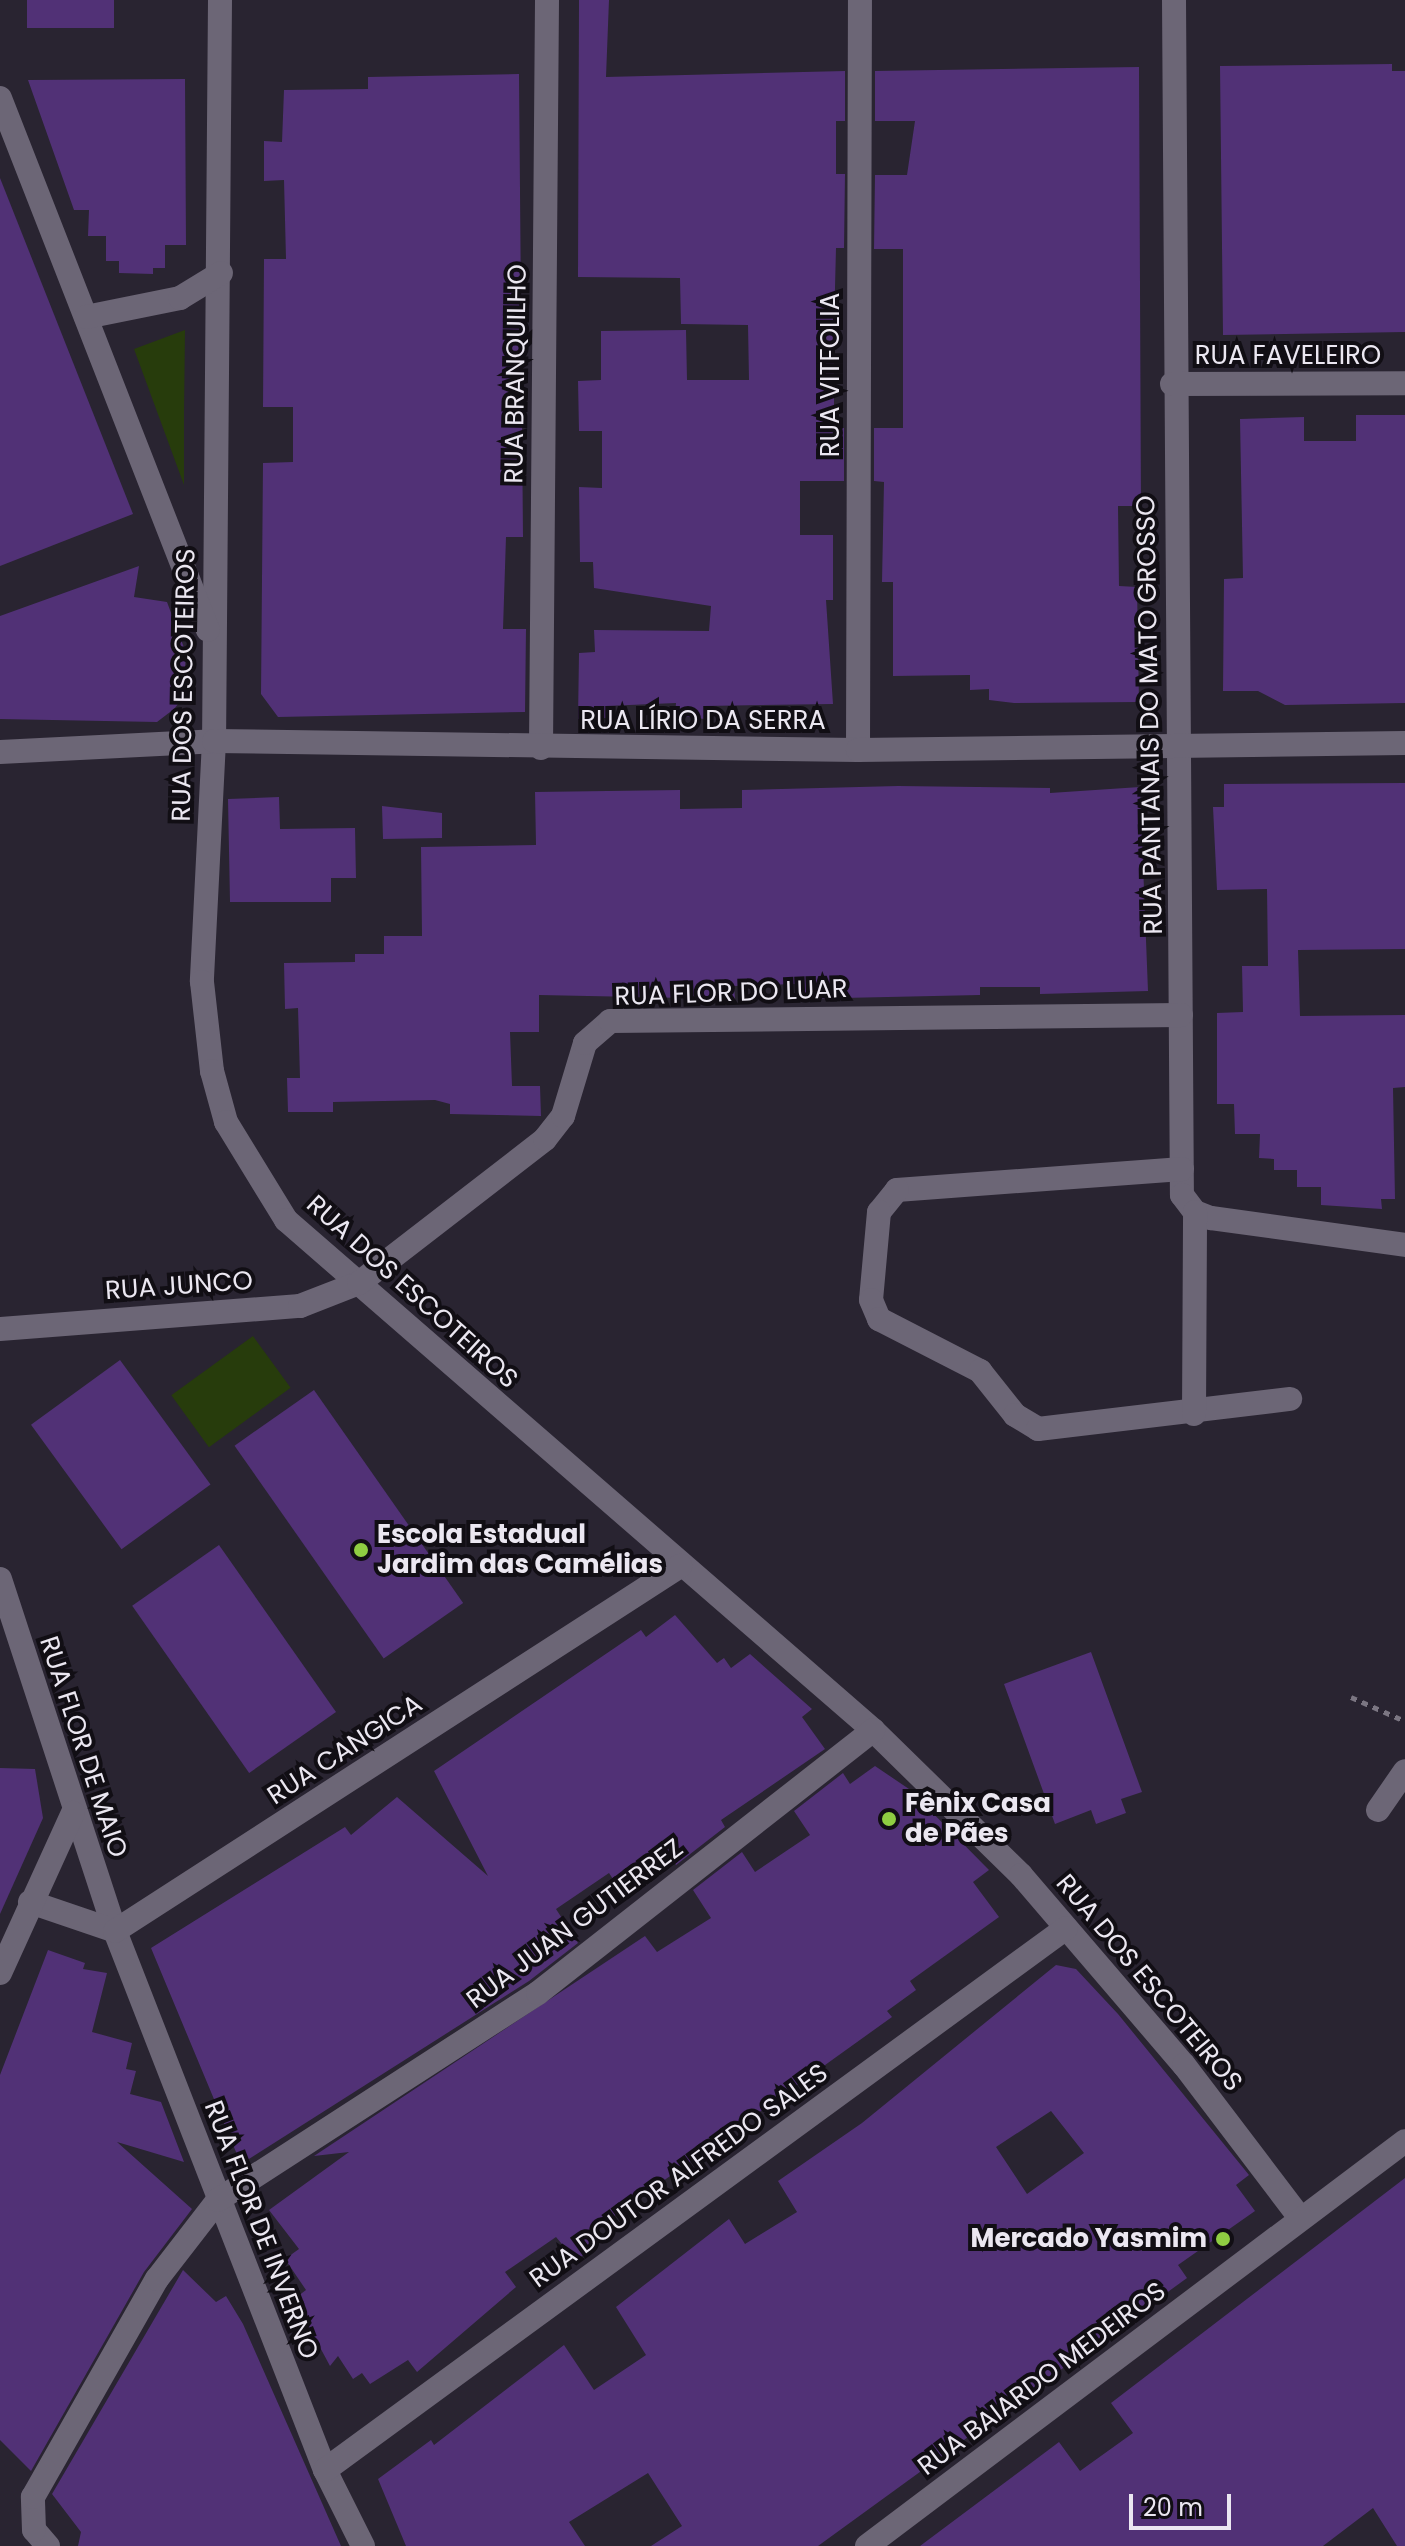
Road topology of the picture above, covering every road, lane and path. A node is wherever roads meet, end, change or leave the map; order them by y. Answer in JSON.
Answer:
{"nodes":[{"id":1,"x":220,"y":0,"type":"edge"},
{"id":2,"x":547,"y":0,"type":"edge"},
{"id":3,"x":860,"y":0,"type":"edge"},
{"id":4,"x":1174,"y":0,"type":"edge"},
{"id":5,"x":0,"y":98,"type":"edge"},
{"id":6,"x":221,"y":273,"type":"junction"},
{"id":7,"x":86,"y":317,"type":"junction"},
{"id":8,"x":1405,"y":383,"type":"edge"},
{"id":9,"x":1172,"y":384,"type":"junction"},
{"id":10,"x":212,"y":640,"type":"junction"},
{"id":11,"x":214,"y":741,"type":"junction"},
{"id":12,"x":1405,"y":743,"type":"edge"},
{"id":13,"x":1181,"y":746,"type":"junction"},
{"id":14,"x":541,"y":748,"type":"junction"},
{"id":15,"x":858,"y":750,"type":"junction"},
{"id":16,"x":0,"y":752,"type":"edge"},
{"id":17,"x":1181,"y":1015,"type":"junction"},
{"id":18,"x":1182,"y":1169,"type":"junction"},
{"id":19,"x":1195,"y":1212,"type":"junction"},
{"id":20,"x":1405,"y":1245,"type":"edge"},
{"id":21,"x":359,"y":1283,"type":"junction"},
{"id":22,"x":0,"y":1329,"type":"edge"},
{"id":23,"x":1290,"y":1399,"type":"dead end"},
{"id":24,"x":1194,"y":1414,"type":"junction"},
{"id":25,"x":680,"y":1566,"type":"junction"},
{"id":26,"x":0,"y":1579,"type":"edge"},
{"id":27,"x":1351,"y":1697,"type":"dead end"},
{"id":28,"x":1405,"y":1721,"type":"edge"},
{"id":29,"x":873,"y":1730,"type":"junction"},
{"id":30,"x":1405,"y":1771,"type":"edge"},
{"id":31,"x":1378,"y":1810,"type":"dead end"},
{"id":32,"x":73,"y":1813,"type":"junction"},
{"id":33,"x":30,"y":1902,"type":"junction"},
{"id":34,"x":1066,"y":1928,"type":"junction"},
{"id":35,"x":115,"y":1931,"type":"junction"},
{"id":36,"x":0,"y":1973,"type":"edge"},
{"id":37,"x":1405,"y":2141,"type":"edge"},
{"id":38,"x":218,"y":2200,"type":"junction"},
{"id":39,"x":1301,"y":2219,"type":"junction"},
{"id":40,"x":325,"y":2470,"type":"junction"},
{"id":41,"x":48,"y":2546,"type":"edge"},
{"id":42,"x":363,"y":2546,"type":"edge"},
{"id":43,"x":867,"y":2546,"type":"edge"}],
"edges":[{"from":1,"to":6,"type":"street","name":"RUA DOS ESCOTEIROS"},
{"from":2,"to":14,"type":"street","name":"RUA BRANQUILHO"},
{"from":3,"to":15,"type":"street","name":"RUA VITFOLIA"},
{"from":4,"to":9,"type":"street","name":"RUA PANTANAIS DO MATO GROSSO"},
{"from":5,"to":7,"type":"street"},
{"from":6,"to":7,"type":"street"},
{"from":6,"to":10,"type":"street","name":"RUA DOS ESCOTEIROS"},
{"from":7,"to":10,"type":"street"},
{"from":8,"to":9,"type":"street","name":"RUA FAVELEIRO"},
{"from":9,"to":13,"type":"street","name":"RUA PANTANAIS DO MATO GROSSO"},
{"from":10,"to":11,"type":"street","name":"RUA DOS ESCOTEIROS"},
{"from":11,"to":14,"type":"street","name":"RUA LÍRIO DA SERRA"},
{"from":11,"to":16,"type":"street","name":"RUA LÍRIO DA SERRA"},
{"from":11,"to":21,"type":"street","name":"RUA DOS ESCOTEIROS"},
{"from":12,"to":13,"type":"street","name":"RUA LÍRIO DA SERRA"},
{"from":13,"to":15,"type":"street","name":"RUA LÍRIO DA SERRA"},
{"from":13,"to":17,"type":"street","name":"RUA PANTANAIS DO MATO GROSSO"},
{"from":14,"to":15,"type":"street","name":"RUA LÍRIO DA SERRA"},
{"from":17,"to":18,"type":"street","name":"RUA PANTANAIS DO MATO GROSSO"},
{"from":17,"to":21,"type":"street","name":"RUA FLOR DO LUAR"},
{"from":18,"to":19,"type":"street","name":"RUA PANTANAIS DO MATO GROSSO"},
{"from":18,"to":24,"type":"street"},
{"from":19,"to":20,"type":"street"},
{"from":19,"to":24,"type":"street"},
{"from":21,"to":22,"type":"street","name":"RUA JUNCO"},
{"from":21,"to":25,"type":"street","name":"RUA DOS ESCOTEIROS"},
{"from":23,"to":24,"type":"street"},
{"from":25,"to":29,"type":"street","name":"RUA DOS ESCOTEIROS"},
{"from":25,"to":35,"type":"street","name":"RUA CANGICA"},
{"from":26,"to":32,"type":"street","name":"RUA FLOR DE MAIO"},
{"from":27,"to":28,"type":"path"},
{"from":29,"to":34,"type":"street","name":"RUA DOS ESCOTEIROS"},
{"from":29,"to":38,"type":"street","name":"RUA JUAN GUTIERREZ"},
{"from":30,"to":31,"type":"street"},
{"from":32,"to":33,"type":"street"},
{"from":32,"to":35,"type":"street","name":"RUA FLOR DE MAIO"},
{"from":33,"to":35,"type":"street"},
{"from":33,"to":36,"type":"street"},
{"from":34,"to":39,"type":"street","name":"RUA DOS ESCOTEIROS"},
{"from":34,"to":40,"type":"street","name":"RUA DOUTOR ALFREDO SALES"},
{"from":35,"to":38,"type":"street","name":"RUA FLOR DE INVERNO"},
{"from":37,"to":39,"type":"street","name":"RUA BAIARDO MEDEIROS"},
{"from":38,"to":40,"type":"street","name":"RUA FLOR DE INVERNO"},
{"from":38,"to":41,"type":"street","name":"RUA JUAN GUTIERREZ"},
{"from":39,"to":43,"type":"street","name":"RUA BAIARDO MEDEIROS"},
{"from":40,"to":42,"type":"street","name":"RUA FLOR DE INVERNO"}]}
